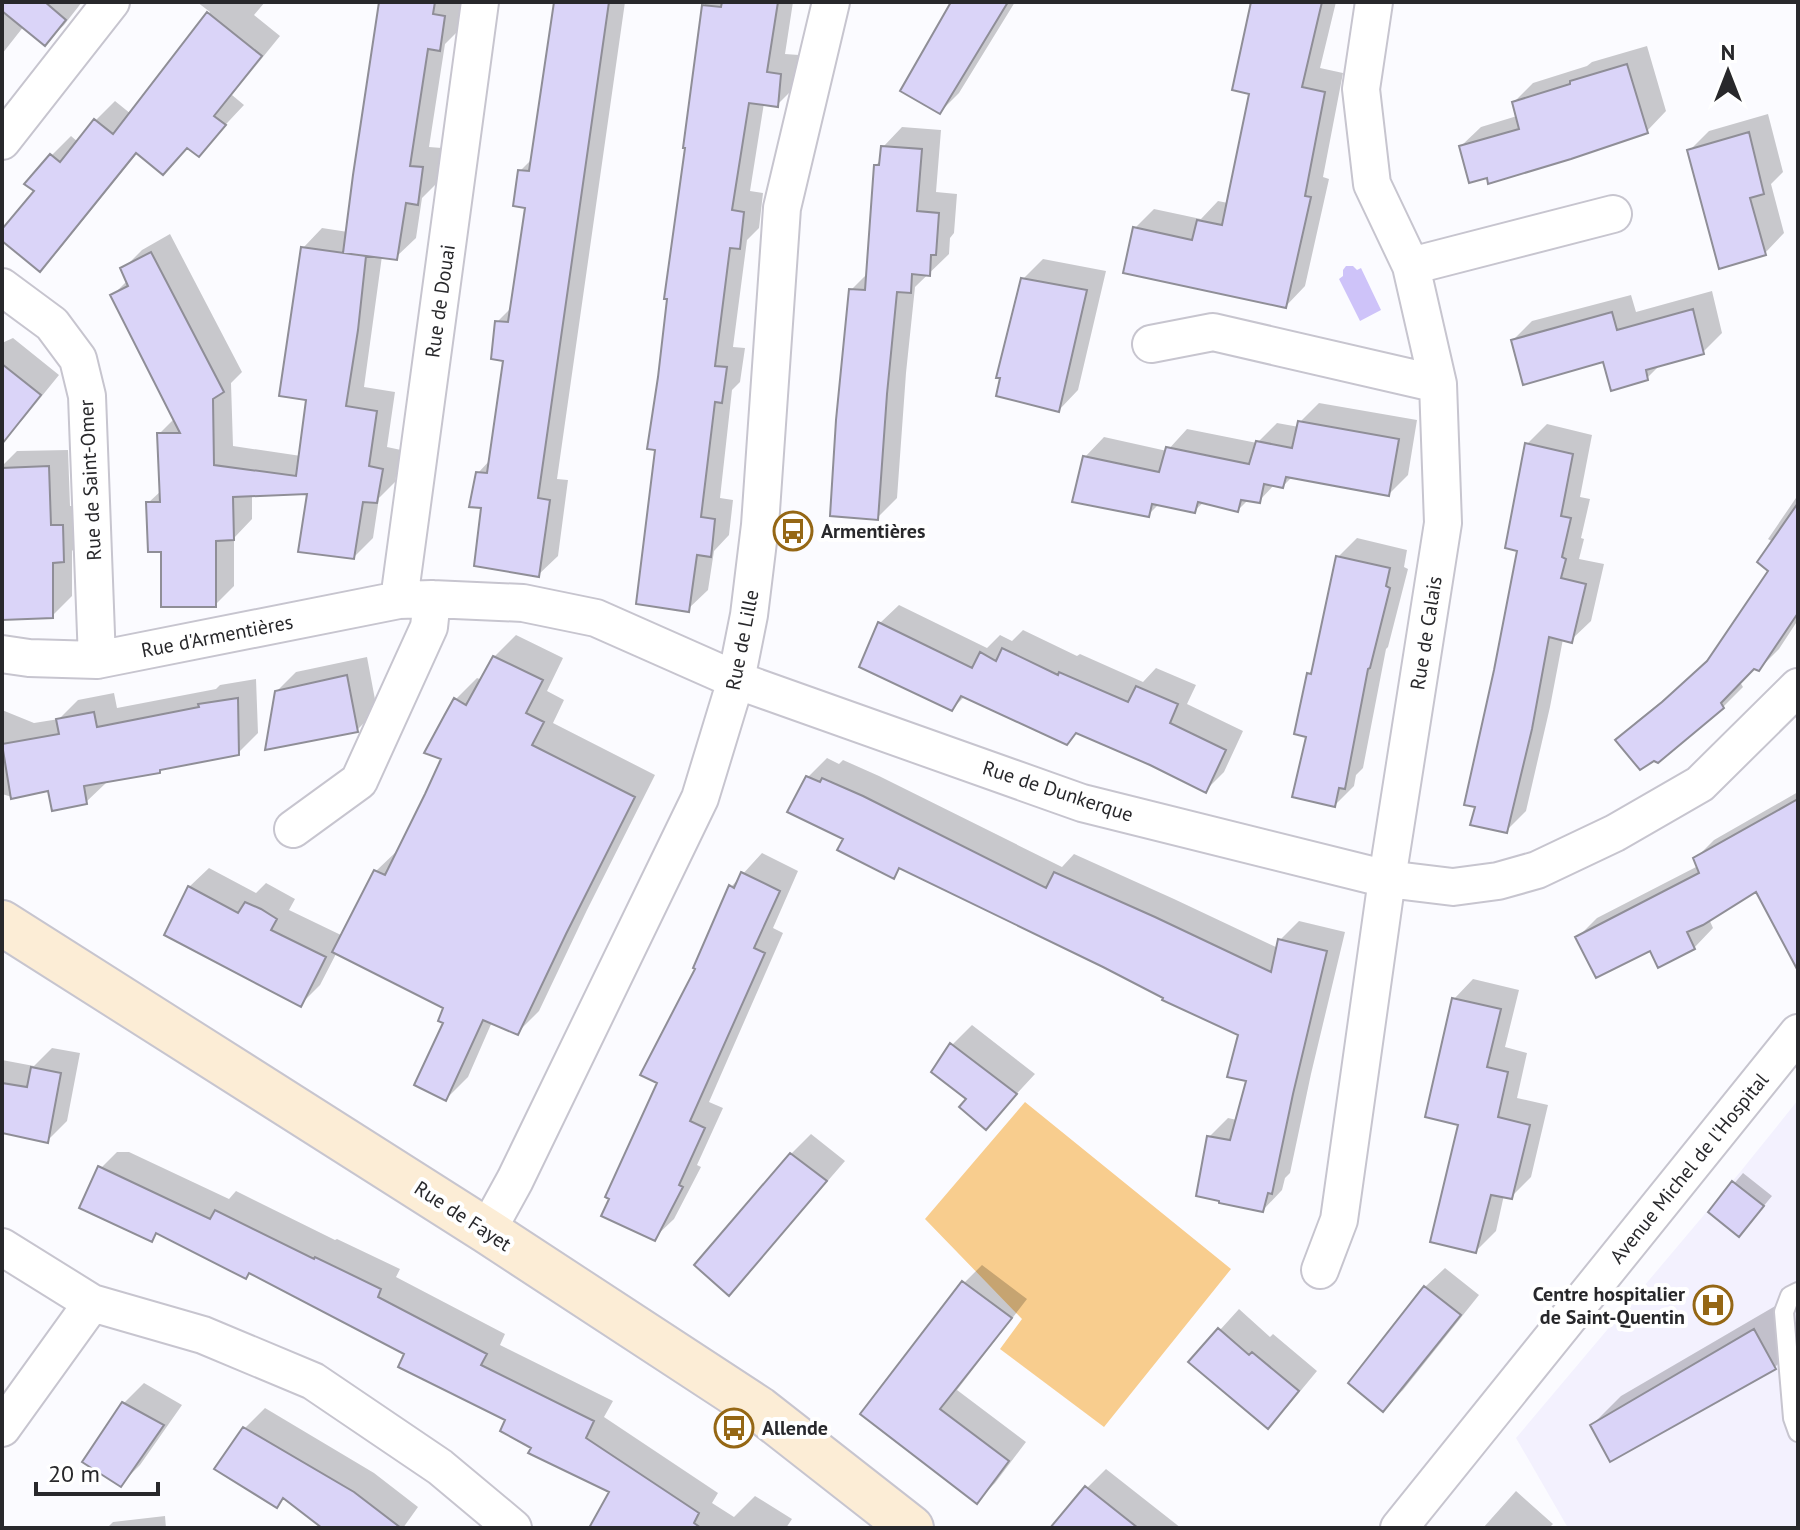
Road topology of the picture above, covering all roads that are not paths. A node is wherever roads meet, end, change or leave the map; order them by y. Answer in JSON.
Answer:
{"nodes":[{"id":1,"x":111,"y":2,"type":"edge"},
{"id":2,"x":480,"y":2,"type":"edge"},
{"id":3,"x":831,"y":2,"type":"edge"},
{"id":4,"x":1374,"y":2,"type":"edge"},
{"id":5,"x":2,"y":141,"type":"edge"},
{"id":6,"x":1613,"y":214,"type":"dead end"},
{"id":7,"x":1411,"y":266,"type":"junction"},
{"id":8,"x":2,"y":287,"type":"edge"},
{"id":9,"x":1151,"y":344,"type":"dead end"},
{"id":10,"x":1438,"y":384,"type":"junction"},
{"id":11,"x":416,"y":599,"type":"junction"},
{"id":12,"x":2,"y":654,"type":"edge"},
{"id":13,"x":97,"y":660,"type":"junction"},
{"id":14,"x":736,"y":680,"type":"junction"},
{"id":15,"x":1798,"y":687,"type":"edge"},
{"id":16,"x":293,"y":829,"type":"dead end"},
{"id":17,"x":1387,"y":879,"type":"junction"},
{"id":18,"x":2,"y":923,"type":"edge"},
{"id":19,"x":1798,"y":1033,"type":"edge"},
{"id":20,"x":487,"y":1231,"type":"junction"},
{"id":21,"x":2,"y":1247,"type":"edge"},
{"id":22,"x":1320,"y":1270,"type":"dead end"},
{"id":23,"x":1798,"y":1292,"type":"edge"},
{"id":24,"x":92,"y":1303,"type":"junction"},
{"id":25,"x":2,"y":1428,"type":"edge"},
{"id":26,"x":1798,"y":1432,"type":"edge"},
{"id":27,"x":513,"y":1528,"type":"edge"},
{"id":28,"x":911,"y":1528,"type":"edge"},
{"id":29,"x":1399,"y":1528,"type":"edge"}],
"edges":[{"from":1,"to":5,"type":"street"},
{"from":2,"to":11,"type":"street","name":"Rue de Douai"},
{"from":3,"to":14,"type":"street","name":"Rue de Lille"},
{"from":4,"to":7,"type":"street","name":"Rue de Calais"},
{"from":6,"to":7,"type":"street"},
{"from":7,"to":10,"type":"street","name":"Rue de Calais"},
{"from":8,"to":13,"type":"street","name":"Rue de Saint-Omer"},
{"from":9,"to":10,"type":"street"},
{"from":10,"to":17,"type":"street","name":"Rue de Calais"},
{"from":11,"to":13,"type":"street","name":"Rue d'Armentières"},
{"from":11,"to":14,"type":"street","name":"Rue d'Armentières"},
{"from":11,"to":16,"type":"street"},
{"from":12,"to":13,"type":"street","name":"Rue d'Armentières"},
{"from":14,"to":17,"type":"street","name":"Rue de Dunkerque"},
{"from":14,"to":20,"type":"street","name":"Rue de Lille"},
{"from":15,"to":17,"type":"street","name":"Rue de Dunkerque"},
{"from":17,"to":22,"type":"street"},
{"from":18,"to":20,"type":"main road","name":"Rue de Fayet"},
{"from":19,"to":29,"type":"street","name":"Avenue Michel de l'Hospital"},
{"from":20,"to":28,"type":"main road","name":"Rue de Fayet"},
{"from":21,"to":24,"type":"street"},
{"from":23,"to":26,"type":"lane"},
{"from":24,"to":25,"type":"street"},
{"from":24,"to":27,"type":"street"}]}
